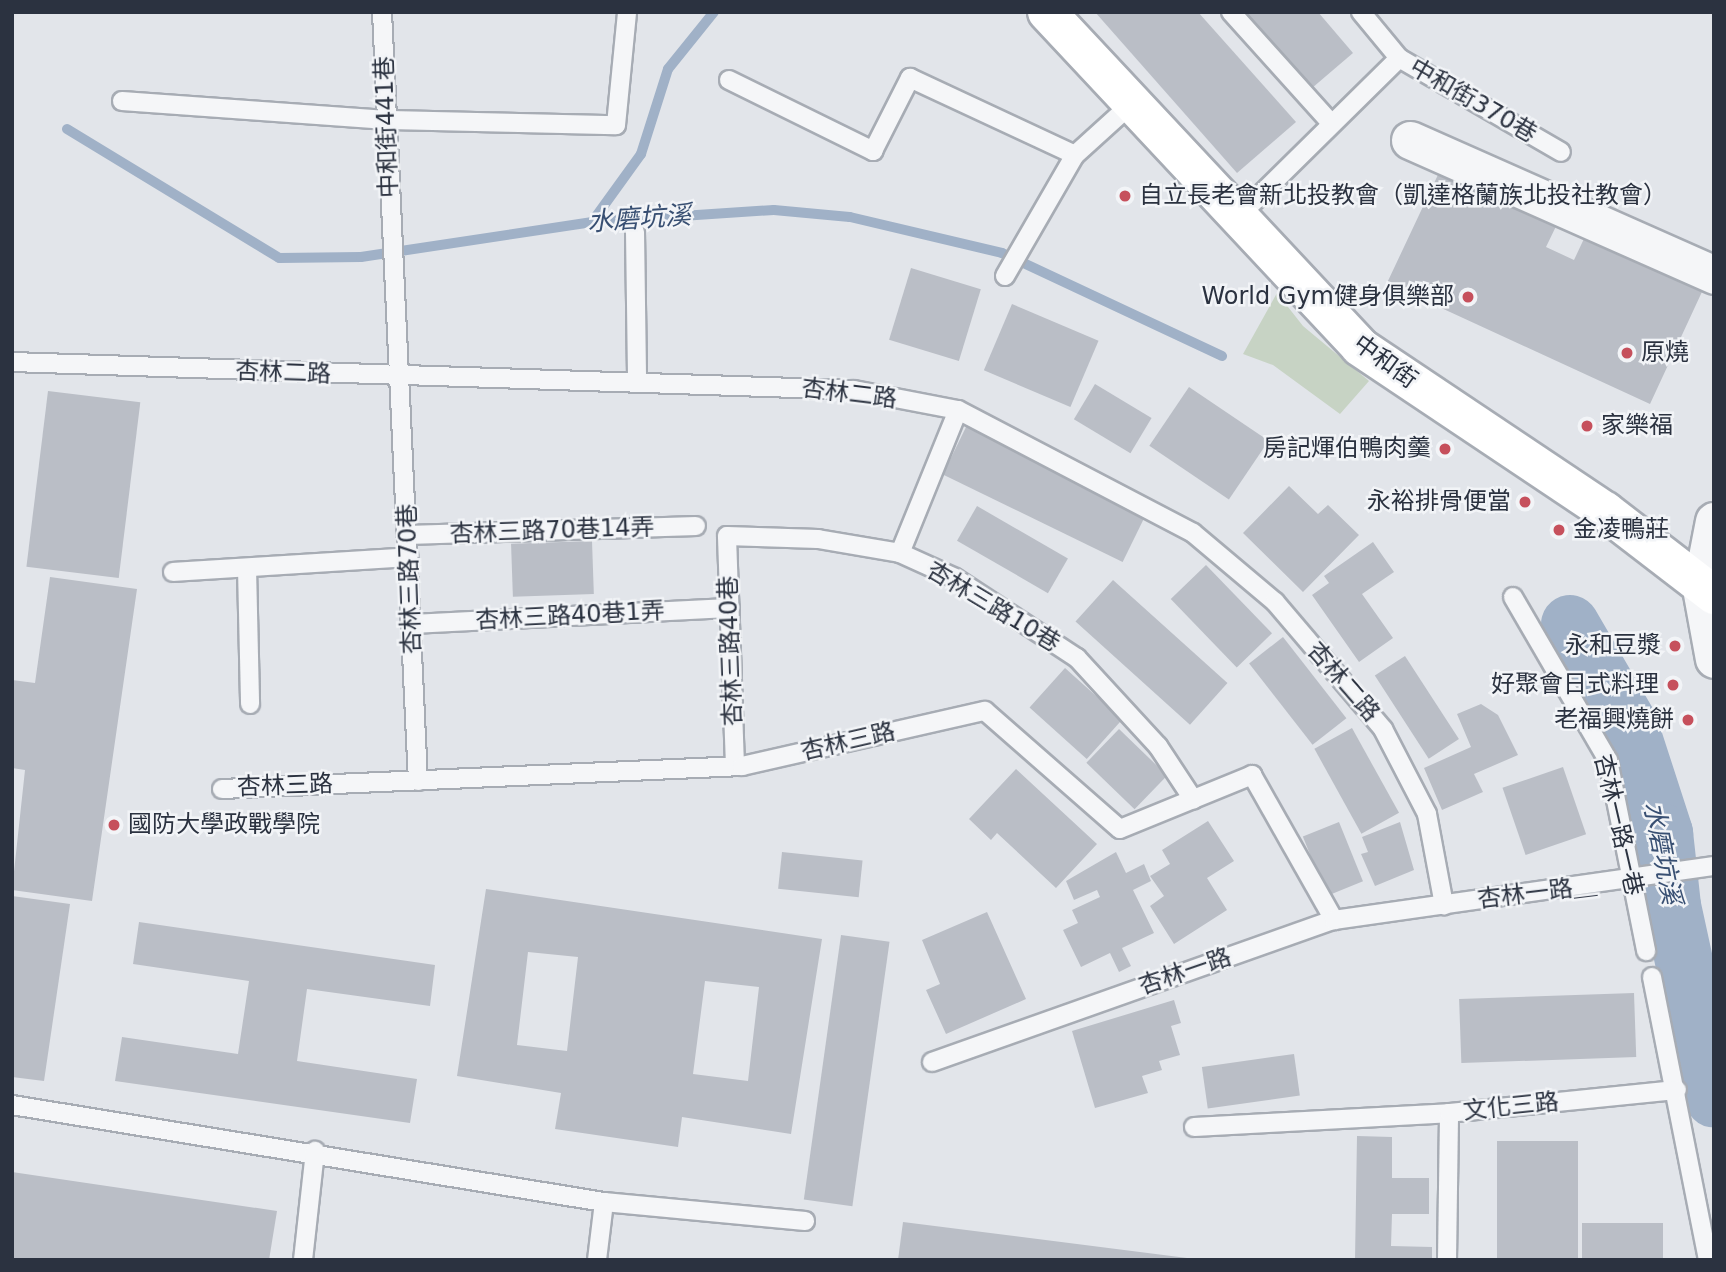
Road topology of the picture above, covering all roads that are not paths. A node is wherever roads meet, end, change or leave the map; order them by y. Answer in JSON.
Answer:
{"nodes":[{"id":1,"x":382,"y":12,"type":"edge"},
{"id":2,"x":627,"y":12,"type":"edge"},
{"id":3,"x":1047,"y":12,"type":"edge"},
{"id":4,"x":1231,"y":12,"type":"edge"},
{"id":5,"x":1362,"y":12,"type":"edge"},
{"id":6,"x":1399,"y":58,"type":"junction"},
{"id":7,"x":729,"y":80,"type":"dead end"},
{"id":8,"x":122,"y":101,"type":"dead end"},
{"id":9,"x":1129,"y":106,"type":"junction"},
{"id":10,"x":390,"y":120,"type":"junction"},
{"id":11,"x":1331,"y":123,"type":"junction"},
{"id":12,"x":1410,"y":140,"type":"dead end"},
{"id":13,"x":1561,"y":152,"type":"dead end"},
{"id":14,"x":1075,"y":155,"type":"junction"},
{"id":15,"x":1239,"y":216,"type":"junction"},
{"id":16,"x":635,"y":232,"type":"dead end"},
{"id":17,"x":392,"y":264,"type":"joint"},
{"id":18,"x":1714,"y":275,"type":"edge"},
{"id":19,"x":1005,"y":276,"type":"dead end"},
{"id":20,"x":12,"y":362,"type":"edge"},
{"id":21,"x":401,"y":378,"type":"junction"},
{"id":22,"x":637,"y":380,"type":"junction"},
{"id":23,"x":958,"y":411,"type":"junction"},
{"id":24,"x":1714,"y":521,"type":"edge"},
{"id":25,"x":696,"y":526,"type":"dead end"},
{"id":26,"x":408,"y":536,"type":"junction"},
{"id":27,"x":727,"y":536,"type":"joint"},
{"id":28,"x":900,"y":553,"type":"junction"},
{"id":29,"x":409,"y":557,"type":"junction"},
{"id":30,"x":247,"y":568,"type":"junction"},
{"id":31,"x":173,"y":572,"type":"dead end"},
{"id":32,"x":1708,"y":591,"type":"edge"},
{"id":33,"x":1513,"y":597,"type":"dead end"},
{"id":34,"x":730,"y":608,"type":"junction"},
{"id":35,"x":411,"y":624,"type":"junction"},
{"id":36,"x":1714,"y":659,"type":"edge"},
{"id":37,"x":250,"y":705,"type":"dead end"},
{"id":38,"x":735,"y":765,"type":"junction"},
{"id":39,"x":418,"y":781,"type":"junction"},
{"id":40,"x":222,"y":789,"type":"dead end"},
{"id":41,"x":1193,"y":799,"type":"junction"},
{"id":42,"x":1714,"y":866,"type":"edge"},
{"id":43,"x":1631,"y":881,"type":"junction"},
{"id":44,"x":1444,"y":905,"type":"junction"},
{"id":45,"x":1334,"y":920,"type":"junction"},
{"id":46,"x":1646,"y":951,"type":"dead end"},
{"id":47,"x":1652,"y":977,"type":"dead end"},
{"id":48,"x":932,"y":1062,"type":"dead end"},
{"id":49,"x":1677,"y":1090,"type":"junction"},
{"id":50,"x":12,"y":1105,"type":"edge"},
{"id":51,"x":1449,"y":1113,"type":"junction"},
{"id":52,"x":1194,"y":1127,"type":"dead end"},
{"id":53,"x":315,"y":1151,"type":"junction"},
{"id":54,"x":604,"y":1202,"type":"junction"},
{"id":55,"x":805,"y":1222,"type":"dead end"},
{"id":56,"x":303,"y":1260,"type":"edge"},
{"id":57,"x":597,"y":1260,"type":"edge"},
{"id":58,"x":1447,"y":1260,"type":"edge"},
{"id":59,"x":1708,"y":1260,"type":"edge"}],
"edges":[{"from":1,"to":10,"type":"lane","name":"中和街441巷"},
{"from":2,"to":10,"type":"lane"},
{"from":3,"to":9,"type":"street","name":"中和街"},
{"from":4,"to":11,"type":"lane"},
{"from":5,"to":6,"type":"lane"},
{"from":6,"to":11,"type":"lane","name":"中和街370巷"},
{"from":6,"to":13,"type":"lane","name":"中和街370巷"},
{"from":7,"to":14,"type":"lane"},
{"from":8,"to":10,"type":"lane"},
{"from":9,"to":14,"type":"lane"},
{"from":9,"to":15,"type":"street","name":"中和街"},
{"from":10,"to":17,"type":"lane","name":"中和街441巷"},
{"from":11,"to":15,"type":"lane","name":"中和街370巷"},
{"from":12,"to":18,"type":"street"},
{"from":14,"to":19,"type":"lane"},
{"from":15,"to":32,"type":"street","name":"中和街"},
{"from":16,"to":22,"type":"lane"},
{"from":17,"to":21,"type":"lane","name":"杏林三路70巷"},
{"from":20,"to":21,"type":"lane","name":"杏林二路"},
{"from":21,"to":22,"type":"lane","name":"杏林二路"},
{"from":21,"to":26,"type":"lane","name":"杏林三路70巷"},
{"from":22,"to":23,"type":"lane","name":"杏林二路"},
{"from":23,"to":28,"type":"lane"},
{"from":23,"to":44,"type":"lane","name":"杏林二路"},
{"from":24,"to":32,"type":"street"},
{"from":25,"to":26,"type":"lane","name":"杏林三路70巷14弄"},
{"from":26,"to":29,"type":"lane","name":"杏林三路70巷"},
{"from":27,"to":28,"type":"lane","name":"杏林三路10巷"},
{"from":27,"to":34,"type":"lane","name":"杏林三路40巷"},
{"from":28,"to":41,"type":"lane","name":"杏林三路10巷"},
{"from":29,"to":30,"type":"lane"},
{"from":29,"to":35,"type":"lane","name":"杏林三路70巷"},
{"from":30,"to":31,"type":"lane"},
{"from":30,"to":37,"type":"lane"},
{"from":32,"to":36,"type":"street"},
{"from":33,"to":43,"type":"lane","name":"杏林一路一巷"},
{"from":34,"to":35,"type":"lane","name":"杏林三路40巷1弄"},
{"from":34,"to":38,"type":"lane","name":"杏林三路40巷"},
{"from":35,"to":39,"type":"lane","name":"杏林三路70巷"},
{"from":38,"to":39,"type":"lane","name":"杏林三路"},
{"from":38,"to":41,"type":"lane","name":"杏林三路"},
{"from":39,"to":40,"type":"lane","name":"杏林三路"},
{"from":41,"to":45,"type":"lane","name":"杏林三路"},
{"from":42,"to":43,"type":"lane","name":"杏林一路＿"},
{"from":43,"to":44,"type":"lane","name":"杏林一路＿"},
{"from":43,"to":46,"type":"lane","name":"杏林一路一巷"},
{"from":44,"to":45,"type":"lane","name":"杏林一路"},
{"from":45,"to":48,"type":"lane","name":"杏林一路"},
{"from":47,"to":49,"type":"lane"},
{"from":49,"to":51,"type":"lane","name":"文化三路"},
{"from":49,"to":59,"type":"lane"},
{"from":50,"to":53,"type":"lane"},
{"from":51,"to":52,"type":"lane"},
{"from":51,"to":58,"type":"lane","name":"文化三路"},
{"from":53,"to":54,"type":"lane"},
{"from":53,"to":56,"type":"lane"},
{"from":54,"to":55,"type":"lane"},
{"from":54,"to":57,"type":"lane"}]}
